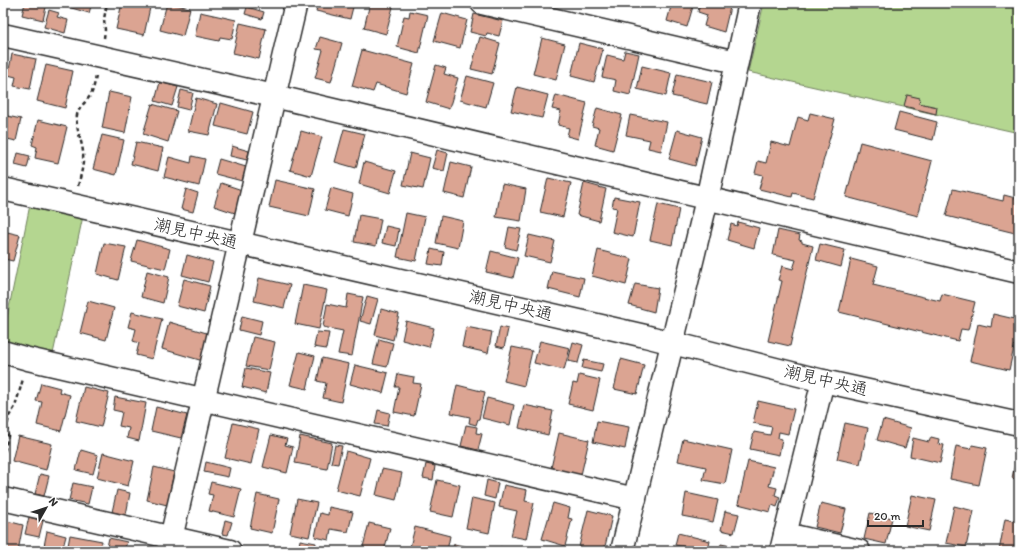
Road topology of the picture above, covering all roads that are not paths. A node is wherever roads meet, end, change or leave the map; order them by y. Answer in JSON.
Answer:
{"nodes":[{"id":1,"x":296,"y":3,"type":"edge"},
{"id":2,"x":482,"y":3,"type":"edge"},
{"id":3,"x":750,"y":3,"type":"edge"},
{"id":4,"x":3,"y":35,"type":"edge"},
{"id":5,"x":736,"y":62,"type":"junction"},
{"id":6,"x":274,"y":96,"type":"junction"},
{"id":7,"x":3,"y":189,"type":"edge"},
{"id":8,"x":707,"y":199,"type":"junction"},
{"id":9,"x":240,"y":243,"type":"junction"},
{"id":10,"x":1019,"y":272,"type":"edge"},
{"id":11,"x":673,"y":343,"type":"junction"},
{"id":12,"x":3,"y":352,"type":"edge"},
{"id":13,"x":823,"y":380,"type":"junction"},
{"id":14,"x":203,"y":399,"type":"junction"},
{"id":15,"x":1019,"y":424,"type":"edge"},
{"id":16,"x":3,"y":498,"type":"edge"},
{"id":17,"x":635,"y":498,"type":"junction"},
{"id":18,"x":783,"y":542,"type":"edge"},
{"id":19,"x":169,"y":544,"type":"edge"},
{"id":20,"x":230,"y":551,"type":"edge"},
{"id":21,"x":622,"y":551,"type":"edge"},
{"id":22,"x":859,"y":551,"type":"edge"}],
"edges":[{"from":1,"to":6,"type":"street"},
{"from":2,"to":5,"type":"street"},
{"from":3,"to":5,"type":"street"},
{"from":4,"to":6,"type":"street"},
{"from":5,"to":8,"type":"street"},
{"from":6,"to":8,"type":"street"},
{"from":6,"to":9,"type":"street"},
{"from":7,"to":9,"type":"street","name":"潮見中央通"},
{"from":8,"to":10,"type":"street"},
{"from":8,"to":11,"type":"street"},
{"from":9,"to":11,"type":"street","name":"潮見中央通"},
{"from":9,"to":14,"type":"street"},
{"from":11,"to":13,"type":"street","name":"潮見中央通"},
{"from":11,"to":17,"type":"street"},
{"from":12,"to":14,"type":"street"},
{"from":13,"to":15,"type":"street","name":"潮見中央通"},
{"from":13,"to":18,"type":"street"},
{"from":14,"to":17,"type":"street"},
{"from":14,"to":19,"type":"street"},
{"from":16,"to":19,"type":"street"},
{"from":17,"to":21,"type":"street"},
{"from":18,"to":22,"type":"street"},
{"from":19,"to":20,"type":"street"}]}
